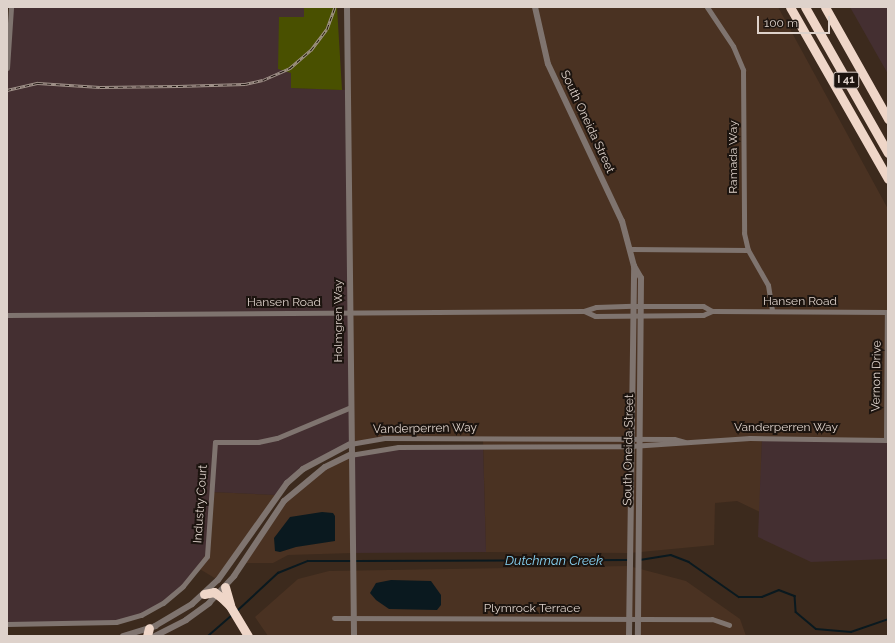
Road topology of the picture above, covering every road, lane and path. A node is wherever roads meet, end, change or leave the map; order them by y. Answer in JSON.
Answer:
{"nodes":[{"id":1,"x":10,"y":7,"type":"edge"},
{"id":2,"x":347,"y":7,"type":"edge"},
{"id":3,"x":535,"y":7,"type":"edge"},
{"id":4,"x":707,"y":7,"type":"edge"},
{"id":5,"x":790,"y":7,"type":"edge"},
{"id":6,"x":805,"y":7,"type":"edge"},
{"id":7,"x":825,"y":7,"type":"edge"},
{"id":8,"x":7,"y":68,"type":"edge"},
{"id":9,"x":888,"y":119,"type":"edge"},
{"id":10,"x":888,"y":153,"type":"edge"},
{"id":11,"x":888,"y":179,"type":"edge"},
{"id":12,"x":631,"y":249,"type":"junction"},
{"id":13,"x":748,"y":250,"type":"junction"},
{"id":14,"x":634,"y":266,"type":"junction"},
{"id":15,"x":633,"y":306,"type":"junction"},
{"id":16,"x":642,"y":306,"type":"junction"},
{"id":17,"x":584,"y":311,"type":"junction"},
{"id":18,"x":712,"y":311,"type":"junction"},
{"id":19,"x":772,"y":311,"type":"junction"},
{"id":20,"x":350,"y":312,"type":"junction"},
{"id":21,"x":888,"y":312,"type":"edge"},
{"id":22,"x":7,"y":315,"type":"edge"},
{"id":23,"x":632,"y":315,"type":"junction"},
{"id":24,"x":642,"y":315,"type":"junction"},
{"id":25,"x":351,"y":407,"type":"junction"},
{"id":26,"x":631,"y":439,"type":"junction"},
{"id":27,"x":640,"y":439,"type":"junction"},
{"id":28,"x":886,"y":440,"type":"joint"},
{"id":29,"x":685,"y":442,"type":"junction"},
{"id":30,"x":350,"y":444,"type":"junction"},
{"id":31,"x":631,"y":446,"type":"junction"},
{"id":32,"x":640,"y":446,"type":"junction"},
{"id":33,"x":350,"y":455,"type":"junction"},
{"id":34,"x":225,"y":587,"type":"junction"},
{"id":35,"x":204,"y":594,"type":"junction"},
{"id":36,"x":218,"y":594,"type":"junction"},
{"id":37,"x":230,"y":606,"type":"junction"},
{"id":38,"x":334,"y":618,"type":"dead end"},
{"id":39,"x":354,"y":618,"type":"junction"},
{"id":40,"x":629,"y":620,"type":"junction"},
{"id":41,"x":638,"y":620,"type":"junction"},
{"id":42,"x":7,"y":624,"type":"edge"},
{"id":43,"x":729,"y":625,"type":"dead end"},
{"id":44,"x":148,"y":632,"type":"edge"},
{"id":45,"x":123,"y":636,"type":"edge"},
{"id":46,"x":155,"y":636,"type":"edge"},
{"id":47,"x":248,"y":636,"type":"edge"},
{"id":48,"x":354,"y":636,"type":"edge"},
{"id":49,"x":629,"y":636,"type":"edge"},
{"id":50,"x":638,"y":636,"type":"edge"}],
"edges":[{"from":1,"to":8,"type":"street"},
{"from":2,"to":20,"type":"street","name":"Holmgren Way"},
{"from":3,"to":12,"type":"street","name":"South Oneida Street"},
{"from":4,"to":13,"type":"street","name":"Ramada Way"},
{"from":5,"to":11,"type":"highway"},
{"from":6,"to":10,"type":"highway","number":"I 41"},
{"from":7,"to":9,"type":"highway","number":"I 41"},
{"from":12,"to":13,"type":"street"},
{"from":12,"to":14,"type":"street","name":"South Oneida Street"},
{"from":13,"to":19,"type":"street","name":"Ramada Way"},
{"from":14,"to":15,"type":"street","name":"South Oneida Street"},
{"from":14,"to":16,"type":"street","name":"South Oneida Street"},
{"from":15,"to":16,"type":"street","name":"Hansen Road"},
{"from":15,"to":17,"type":"street","name":"Hansen Road"},
{"from":15,"to":23,"type":"street","name":"South Oneida Street"},
{"from":16,"to":18,"type":"street","name":"Hansen Road"},
{"from":16,"to":24,"type":"street","name":"South Oneida Street"},
{"from":17,"to":20,"type":"street","name":"Hansen Road"},
{"from":17,"to":23,"type":"street","name":"Hansen Road"},
{"from":18,"to":19,"type":"street","name":"Hansen Road"},
{"from":18,"to":24,"type":"street","name":"Hansen Road"},
{"from":19,"to":21,"type":"street","name":"Hansen Road"},
{"from":20,"to":22,"type":"street","name":"Hansen Road"},
{"from":20,"to":25,"type":"street","name":"Holmgren Way"},
{"from":21,"to":28,"type":"street","name":"Vernon Drive"},
{"from":23,"to":24,"type":"street","name":"Hansen Road"},
{"from":23,"to":26,"type":"street","name":"South Oneida Street"},
{"from":24,"to":27,"type":"street","name":"South Oneida Street"},
{"from":25,"to":30,"type":"street","name":"Holmgren Way"},
{"from":25,"to":42,"type":"street","name":"Industry Court"},
{"from":26,"to":27,"type":"street","name":"Vanderperren Way"},
{"from":26,"to":30,"type":"street","name":"Vanderperren Way"},
{"from":26,"to":31,"type":"street","name":"South Oneida Street"},
{"from":27,"to":29,"type":"street","name":"Vanderperren Way"},
{"from":27,"to":32,"type":"street","name":"South Oneida Street"},
{"from":28,"to":29,"type":"street","name":"Vanderperren Way"},
{"from":29,"to":32,"type":"street","name":"Vanderperren Way"},
{"from":30,"to":33,"type":"street","name":"Holmgren Way"},
{"from":30,"to":35,"type":"street","name":"Vanderperren Way"},
{"from":31,"to":32,"type":"street","name":"Vanderperren Way"},
{"from":31,"to":33,"type":"street","name":"Vanderperren Way"},
{"from":31,"to":40,"type":"street","name":"South Oneida Street"},
{"from":32,"to":41,"type":"street","name":"South Oneida Street"},
{"from":33,"to":34,"type":"street","name":"Vanderperren Way"},
{"from":33,"to":39,"type":"street","name":"Holmgren Way"},
{"from":34,"to":36,"type":"street","name":"Vanderperren Way"},
{"from":34,"to":37,"type":"highway"},
{"from":35,"to":36,"type":"highway"},
{"from":35,"to":44,"type":"street","name":"Vanderperren Way"},
{"from":36,"to":37,"type":"highway"},
{"from":36,"to":46,"type":"street","name":"Vanderperren Way"},
{"from":37,"to":47,"type":"highway"},
{"from":38,"to":39,"type":"street","name":"Plymrock Terrace"},
{"from":39,"to":40,"type":"street","name":"Plymrock Terrace"},
{"from":39,"to":48,"type":"street","name":"Holmgren Way"},
{"from":40,"to":41,"type":"street","name":"Plymrock Terrace"},
{"from":40,"to":49,"type":"street","name":"South Oneida Street"},
{"from":41,"to":43,"type":"street","name":"Plymrock Terrace"},
{"from":41,"to":50,"type":"street","name":"South Oneida Street"},
{"from":44,"to":45,"type":"street","name":"Vanderperren Way"}]}
